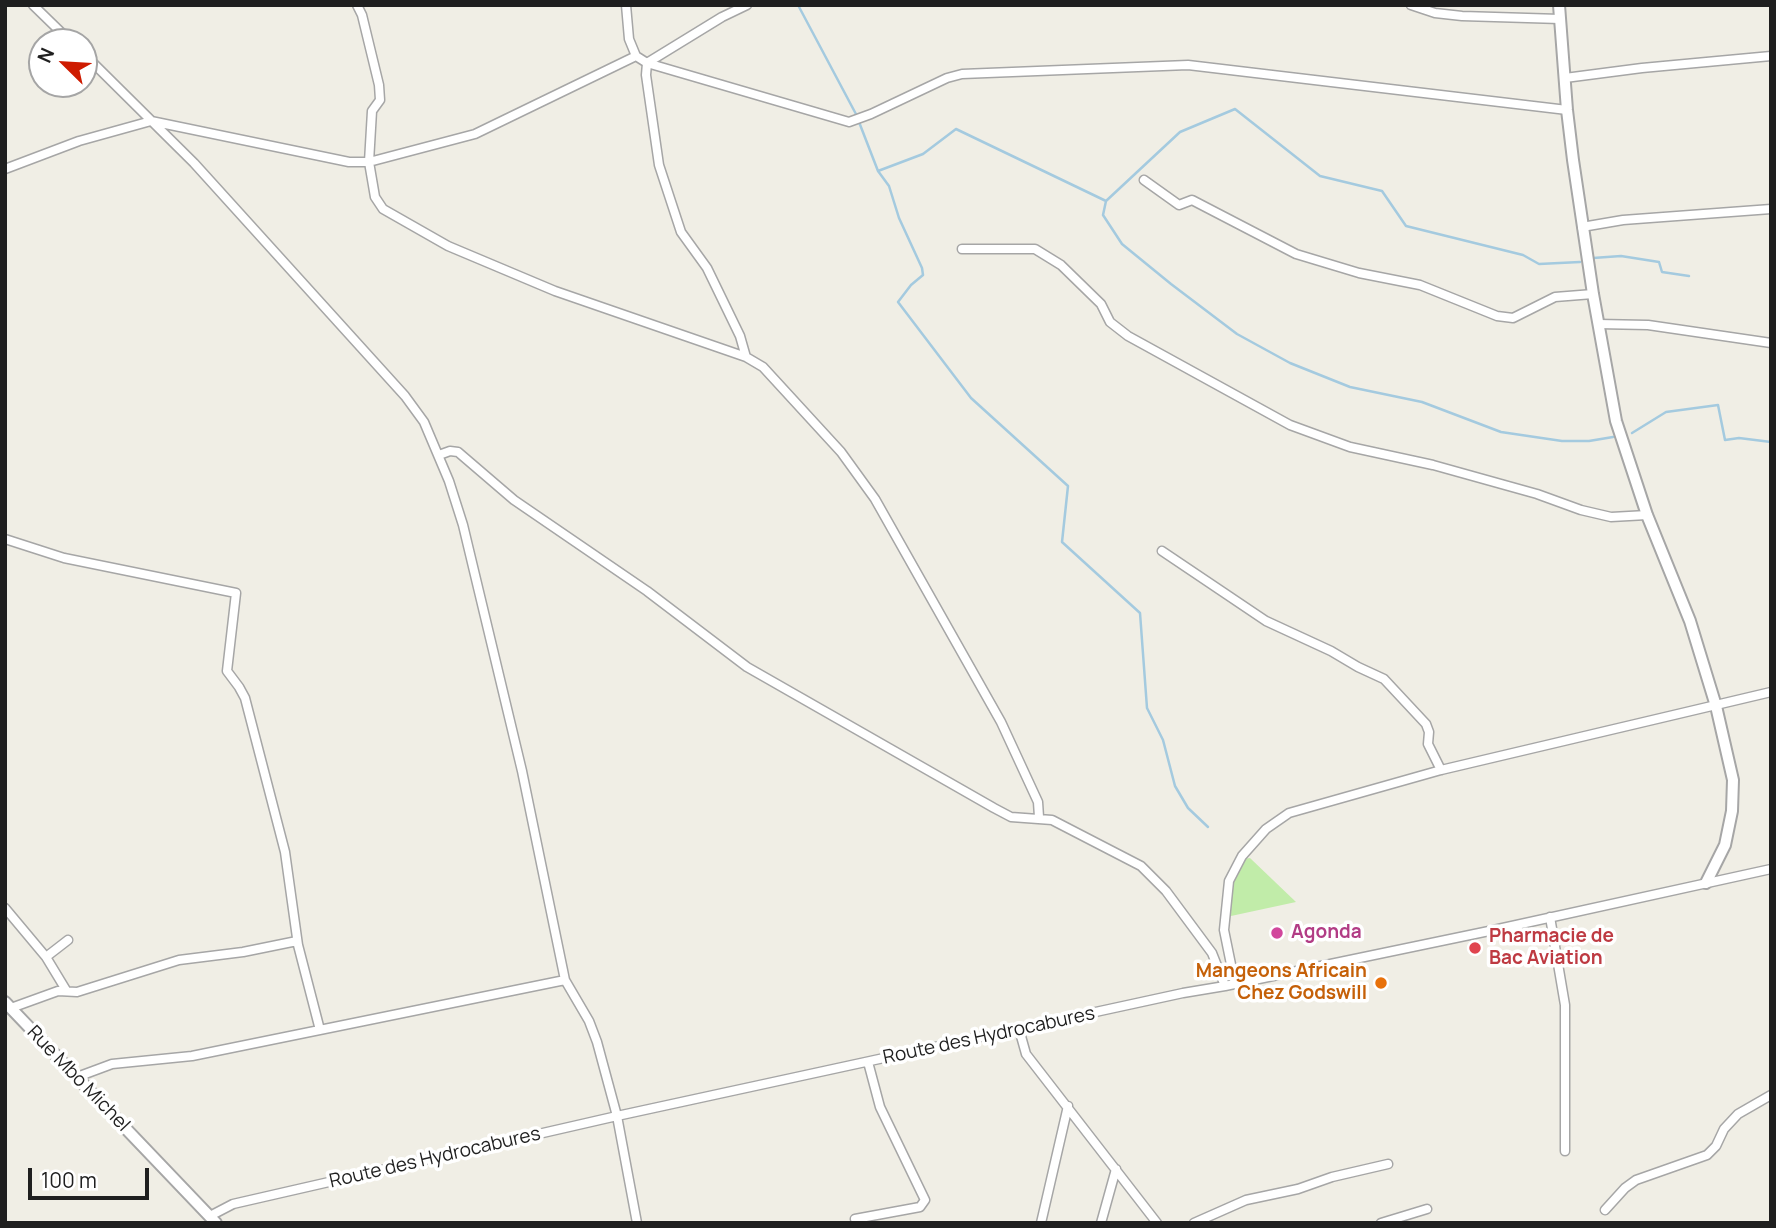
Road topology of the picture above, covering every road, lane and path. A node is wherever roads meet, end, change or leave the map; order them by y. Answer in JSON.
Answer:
{"nodes":[{"id":1,"x":33,"y":5,"type":"edge"},
{"id":2,"x":357,"y":5,"type":"edge"},
{"id":3,"x":626,"y":5,"type":"edge"},
{"id":4,"x":747,"y":5,"type":"edge"},
{"id":5,"x":1411,"y":5,"type":"edge"},
{"id":6,"x":1559,"y":5,"type":"edge"},
{"id":7,"x":1560,"y":19,"type":"junction"},
{"id":8,"x":57,"y":28,"type":"edge"},
{"id":9,"x":636,"y":56,"type":"junction"},
{"id":10,"x":1771,"y":56,"type":"edge"},
{"id":11,"x":647,"y":63,"type":"junction"},
{"id":12,"x":98,"y":68,"type":"edge"},
{"id":13,"x":1565,"y":79,"type":"junction"},
{"id":14,"x":1567,"y":110,"type":"junction"},
{"id":15,"x":151,"y":121,"type":"junction"},
{"id":16,"x":369,"y":162,"type":"junction"},
{"id":17,"x":5,"y":169,"type":"edge"},
{"id":18,"x":1144,"y":180,"type":"dead end"},
{"id":19,"x":1771,"y":209,"type":"edge"},
{"id":20,"x":1582,"y":228,"type":"junction"},
{"id":21,"x":962,"y":249,"type":"dead end"},
{"id":22,"x":1593,"y":294,"type":"junction"},
{"id":23,"x":1598,"y":324,"type":"junction"},
{"id":24,"x":1771,"y":343,"type":"edge"},
{"id":25,"x":746,"y":357,"type":"junction"},
{"id":26,"x":439,"y":455,"type":"junction"},
{"id":27,"x":1647,"y":514,"type":"junction"},
{"id":28,"x":5,"y":539,"type":"edge"},
{"id":29,"x":1162,"y":551,"type":"dead end"},
{"id":30,"x":1771,"y":692,"type":"edge"},
{"id":31,"x":1716,"y":706,"type":"junction"},
{"id":32,"x":1441,"y":770,"type":"junction"},
{"id":33,"x":1039,"y":817,"type":"junction"},
{"id":34,"x":1771,"y":869,"type":"edge"},
{"id":35,"x":1706,"y":883,"type":"junction"},
{"id":36,"x":5,"y":908,"type":"edge"},
{"id":37,"x":1550,"y":917,"type":"junction"},
{"id":38,"x":68,"y":940,"type":"dead end"},
{"id":39,"x":297,"y":941,"type":"junction"},
{"id":40,"x":46,"y":957,"type":"junction"},
{"id":41,"x":565,"y":980,"type":"junction"},
{"id":42,"x":1235,"y":984,"type":"junction"},
{"id":43,"x":1225,"y":986,"type":"junction"},
{"id":44,"x":66,"y":990,"type":"junction"},
{"id":45,"x":8,"y":1005,"type":"edge"},
{"id":46,"x":1020,"y":1029,"type":"junction"},
{"id":47,"x":320,"y":1030,"type":"junction"},
{"id":48,"x":868,"y":1062,"type":"junction"},
{"id":49,"x":77,"y":1077,"type":"junction"},
{"id":50,"x":1771,"y":1095,"type":"edge"},
{"id":51,"x":1068,"y":1107,"type":"junction"},
{"id":52,"x":617,"y":1116,"type":"junction"},
{"id":53,"x":1565,"y":1151,"type":"dead end"},
{"id":54,"x":1388,"y":1164,"type":"dead end"},
{"id":55,"x":1116,"y":1170,"type":"junction"},
{"id":56,"x":1427,"y":1209,"type":"dead end"},
{"id":57,"x":1605,"y":1210,"type":"dead end"},
{"id":58,"x":213,"y":1219,"type":"edge"},
{"id":59,"x":855,"y":1219,"type":"dead end"},
{"id":60,"x":637,"y":1223,"type":"edge"},
{"id":61,"x":1041,"y":1223,"type":"edge"},
{"id":62,"x":1101,"y":1223,"type":"edge"},
{"id":63,"x":1157,"y":1223,"type":"edge"},
{"id":64,"x":1194,"y":1223,"type":"edge"},
{"id":65,"x":1381,"y":1223,"type":"edge"}],
"edges":[{"from":1,"to":8,"type":"street"},
{"from":2,"to":16,"type":"street"},
{"from":3,"to":9,"type":"street"},
{"from":4,"to":11,"type":"street"},
{"from":5,"to":7,"type":"street"},
{"from":6,"to":7,"type":"street"},
{"from":7,"to":13,"type":"street"},
{"from":9,"to":11,"type":"street"},
{"from":9,"to":16,"type":"street"},
{"from":10,"to":13,"type":"street"},
{"from":11,"to":14,"type":"street"},
{"from":11,"to":25,"type":"street"},
{"from":12,"to":15,"type":"street"},
{"from":13,"to":14,"type":"street"},
{"from":14,"to":20,"type":"street"},
{"from":15,"to":16,"type":"street"},
{"from":15,"to":17,"type":"street"},
{"from":15,"to":26,"type":"street"},
{"from":16,"to":25,"type":"street"},
{"from":18,"to":22,"type":"street"},
{"from":19,"to":20,"type":"street"},
{"from":20,"to":22,"type":"street"},
{"from":21,"to":27,"type":"street"},
{"from":22,"to":23,"type":"street"},
{"from":23,"to":24,"type":"street"},
{"from":23,"to":27,"type":"street"},
{"from":25,"to":33,"type":"street"},
{"from":26,"to":33,"type":"street"},
{"from":26,"to":41,"type":"street"},
{"from":27,"to":31,"type":"street"},
{"from":28,"to":39,"type":"street"},
{"from":29,"to":32,"type":"street"},
{"from":30,"to":31,"type":"street"},
{"from":31,"to":32,"type":"street"},
{"from":31,"to":35,"type":"street"},
{"from":32,"to":42,"type":"street"},
{"from":33,"to":43,"type":"street"},
{"from":34,"to":35,"type":"street","name":"Route des Hydrocabures"},
{"from":35,"to":37,"type":"street","name":"Route des Hydrocabures"},
{"from":36,"to":40,"type":"street"},
{"from":37,"to":42,"type":"street","name":"Route des Hydrocabures"},
{"from":37,"to":53,"type":"street"},
{"from":38,"to":40,"type":"street"},
{"from":39,"to":44,"type":"street"},
{"from":39,"to":47,"type":"street"},
{"from":40,"to":44,"type":"street"},
{"from":41,"to":47,"type":"street"},
{"from":41,"to":52,"type":"street"},
{"from":42,"to":43,"type":"street","name":"Route des Hydrocabures"},
{"from":43,"to":46,"type":"street","name":"Route des Hydrocabures"},
{"from":44,"to":45,"type":"street"},
{"from":45,"to":49,"type":"street","name":"Rue Mbo Michel"},
{"from":46,"to":48,"type":"street","name":"Route des Hydrocabures"},
{"from":46,"to":51,"type":"street"},
{"from":47,"to":49,"type":"street"},
{"from":48,"to":52,"type":"street","name":"Route des Hydrocabures"},
{"from":48,"to":59,"type":"street"},
{"from":49,"to":58,"type":"street","name":"Rue Mbo Michel"},
{"from":50,"to":57,"type":"street"},
{"from":51,"to":55,"type":"street"},
{"from":51,"to":61,"type":"street"},
{"from":52,"to":58,"type":"street","name":"Route des Hydrocabures"},
{"from":52,"to":60,"type":"street"},
{"from":54,"to":64,"type":"street"},
{"from":55,"to":62,"type":"street"},
{"from":55,"to":63,"type":"street"},
{"from":56,"to":65,"type":"street"}]}
